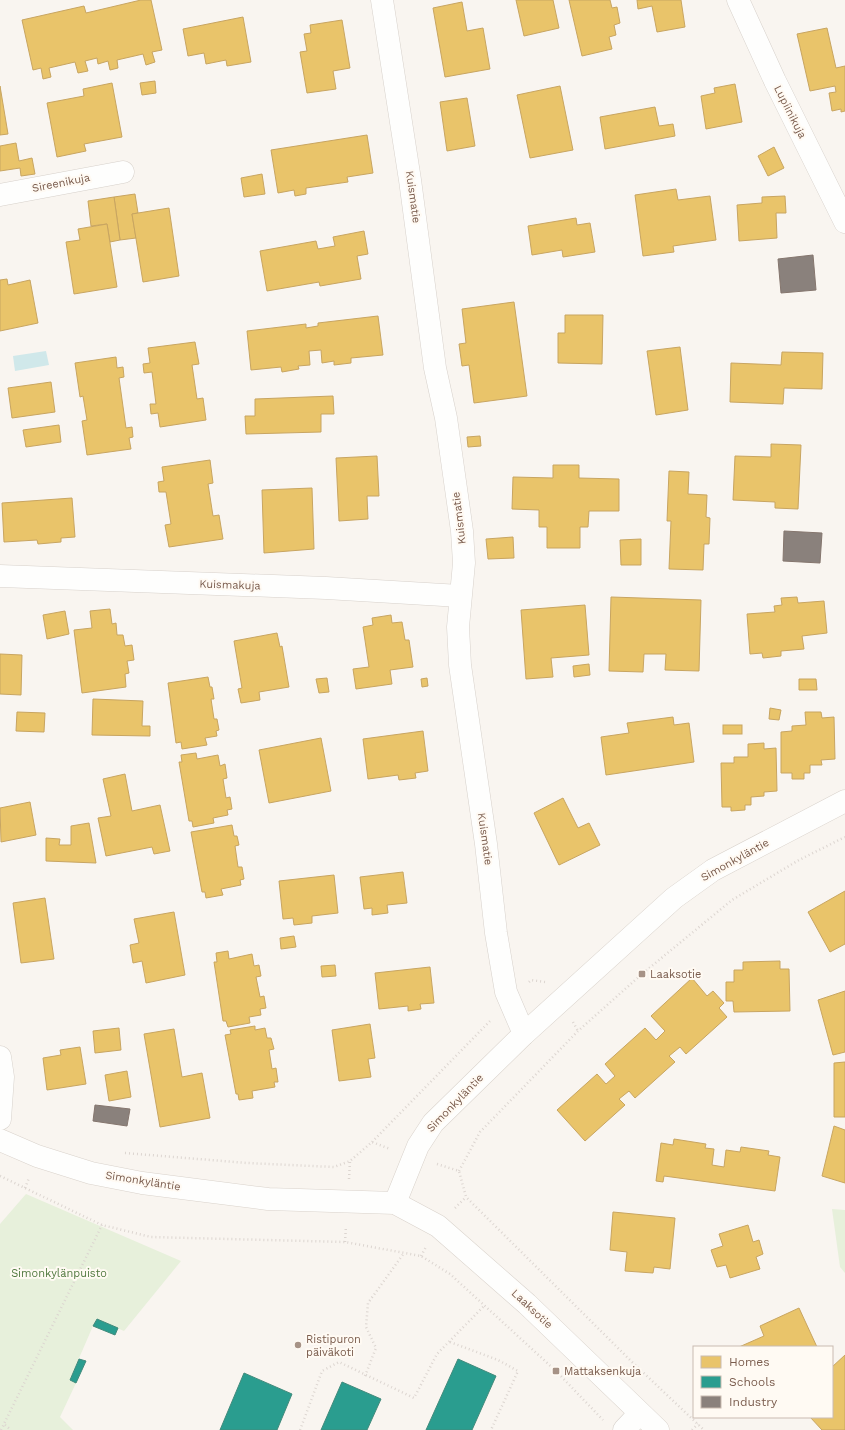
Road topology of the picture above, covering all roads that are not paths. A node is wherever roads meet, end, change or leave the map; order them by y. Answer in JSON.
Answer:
{"nodes":[{"id":1,"x":382,"y":0,"type":"edge"},
{"id":2,"x":738,"y":0,"type":"edge"},
{"id":3,"x":123,"y":172,"type":"dead end"},
{"id":4,"x":0,"y":195,"type":"edge"},
{"id":5,"x":845,"y":222,"type":"edge"},
{"id":6,"x":0,"y":576,"type":"edge"},
{"id":7,"x":460,"y":596,"type":"junction"},
{"id":8,"x":845,"y":801,"type":"edge"},
{"id":9,"x":524,"y":1034,"type":"junction"},
{"id":10,"x":0,"y":1058,"type":"edge"},
{"id":11,"x":0,"y":1119,"type":"edge"},
{"id":12,"x":0,"y":1140,"type":"edge"},
{"id":13,"x":395,"y":1203,"type":"junction"},
{"id":14,"x":640,"y":1413,"type":"junction"},
{"id":15,"x":616,"y":1427,"type":"edge"},
{"id":16,"x":658,"y":1430,"type":"edge"}],
"edges":[{"from":1,"to":7,"type":"street","name":"Kuismatie"},
{"from":2,"to":5,"type":"street","name":"Lupiinikuja"},
{"from":3,"to":4,"type":"street","name":"Sireenikuja"},
{"from":6,"to":7,"type":"street","name":"Kuismakuja"},
{"from":7,"to":9,"type":"street","name":"Kuismatie"},
{"from":8,"to":9,"type":"street","name":"Simonkyläntie"},
{"from":9,"to":13,"type":"street","name":"Simonkyläntie"},
{"from":10,"to":11,"type":"street"},
{"from":12,"to":13,"type":"street","name":"Simonkyläntie"},
{"from":13,"to":14,"type":"street","name":"Laaksotie"},
{"from":14,"to":15,"type":"street"},
{"from":14,"to":16,"type":"street","name":"Laaksotie"}]}
